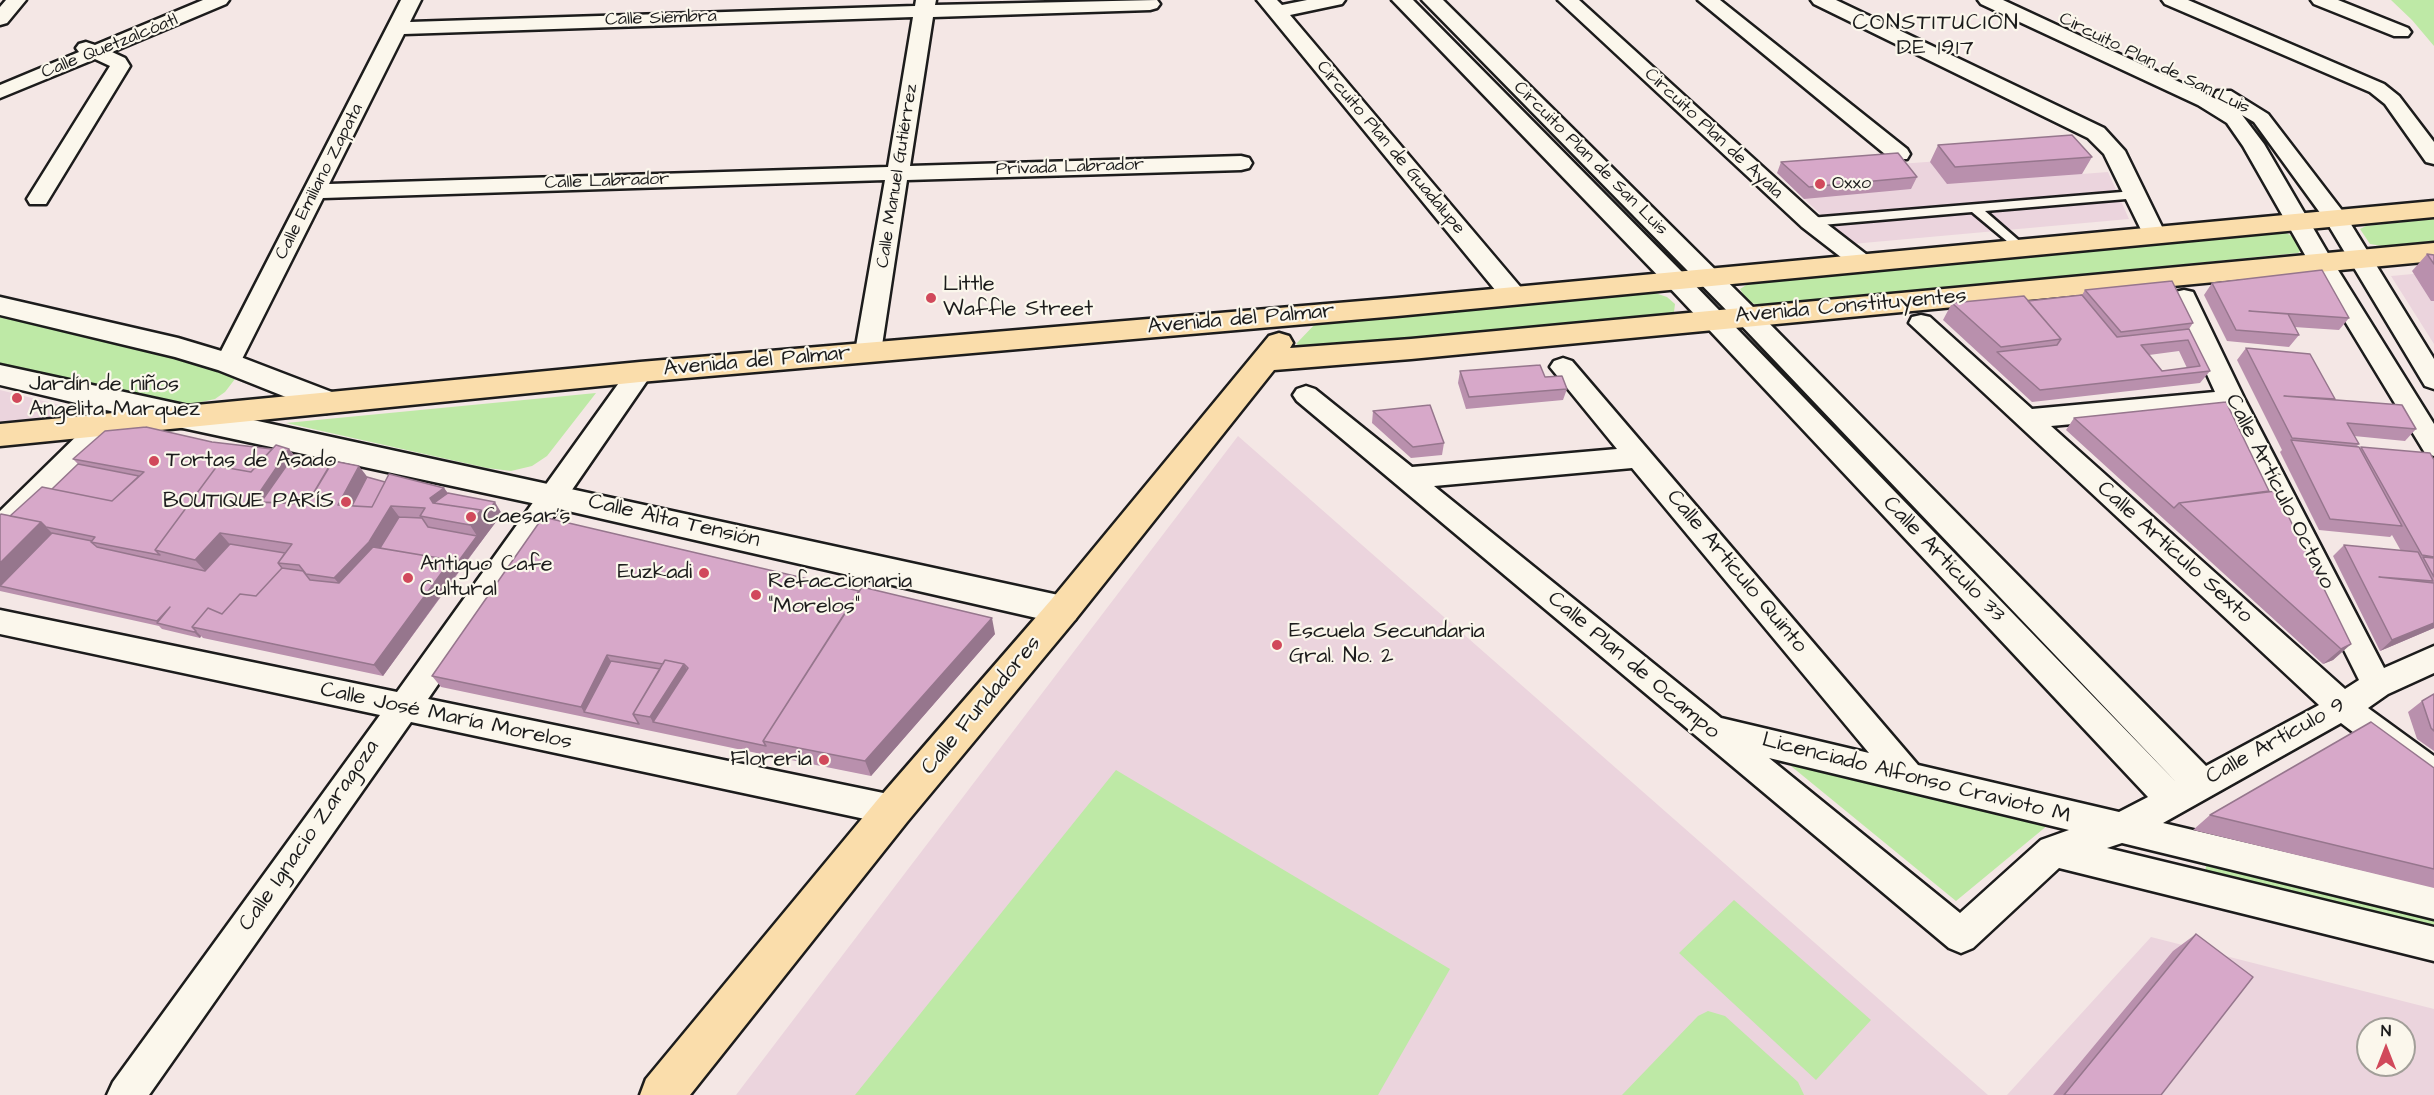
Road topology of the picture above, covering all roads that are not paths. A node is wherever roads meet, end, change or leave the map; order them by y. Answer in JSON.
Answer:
{"nodes":[{"id":1,"x":16,"y":0,"type":"edge"},
{"id":2,"x":202,"y":0,"type":"edge"},
{"id":3,"x":219,"y":0,"type":"edge"},
{"id":4,"x":411,"y":0,"type":"edge"},
{"id":5,"x":1335,"y":0,"type":"edge"},
{"id":6,"x":1402,"y":0,"type":"edge"},
{"id":7,"x":1432,"y":0,"type":"edge"},
{"id":8,"x":1595,"y":0,"type":"edge"},
{"id":9,"x":1708,"y":0,"type":"edge"},
{"id":10,"x":1988,"y":0,"type":"edge"},
{"id":11,"x":2021,"y":0,"type":"edge"},
{"id":12,"x":2172,"y":0,"type":"edge"},
{"id":13,"x":2321,"y":0,"type":"edge"},
{"id":14,"x":2226,"y":1,"type":"edge"},
{"id":15,"x":1570,"y":2,"type":"edge"},
{"id":16,"x":1837,"y":3,"type":"edge"},
{"id":17,"x":1150,"y":4,"type":"dead end"},
{"id":18,"x":925,"y":6,"type":"edge"},
{"id":19,"x":1272,"y":6,"type":"edge"},
{"id":20,"x":2205,"y":14,"type":"junction"},
{"id":21,"x":0,"y":19,"type":"edge"},
{"id":22,"x":398,"y":28,"type":"junction"},
{"id":23,"x":2401,"y":32,"type":"dead end"},
{"id":24,"x":91,"y":50,"type":"junction"},
{"id":25,"x":0,"y":83,"type":"edge"},
{"id":26,"x":0,"y":92,"type":"edge"},
{"id":27,"x":2253,"y":144,"type":"junction"},
{"id":28,"x":2279,"y":144,"type":"junction"},
{"id":29,"x":1899,"y":154,"type":"edge"},
{"id":30,"x":2434,"y":157,"type":"edge"},
{"id":31,"x":1241,"y":163,"type":"dead end"},
{"id":32,"x":899,"y":173,"type":"junction"},
{"id":33,"x":316,"y":191,"type":"junction"},
{"id":34,"x":2134,"y":195,"type":"junction"},
{"id":35,"x":38,"y":199,"type":"dead end"},
{"id":36,"x":1974,"y":208,"type":"junction"},
{"id":37,"x":2434,"y":209,"type":"edge"},
{"id":38,"x":2336,"y":218,"type":"junction"},
{"id":39,"x":1810,"y":222,"type":"junction"},
{"id":40,"x":2298,"y":222,"type":"junction"},
{"id":41,"x":2154,"y":235,"type":"junction"},
{"id":42,"x":2020,"y":248,"type":"junction"},
{"id":43,"x":2434,"y":252,"type":"edge"},
{"id":44,"x":2360,"y":259,"type":"junction"},
{"id":45,"x":2321,"y":262,"type":"junction"},
{"id":46,"x":1863,"y":263,"type":"junction"},
{"id":47,"x":1707,"y":277,"type":"junction"},
{"id":48,"x":1676,"y":280,"type":"junction"},
{"id":49,"x":1514,"y":296,"type":"junction"},
{"id":50,"x":2184,"y":298,"type":"dead end"},
{"id":51,"x":0,"y":306,"type":"edge"},
{"id":52,"x":1299,"y":314,"type":"junction"},
{"id":53,"x":1748,"y":317,"type":"junction"},
{"id":54,"x":1714,"y":320,"type":"junction"},
{"id":55,"x":1921,"y":323,"type":"dead end"},
{"id":56,"x":868,"y":352,"type":"junction"},
{"id":57,"x":1267,"y":360,"type":"junction"},
{"id":58,"x":228,"y":363,"type":"junction"},
{"id":59,"x":1563,"y":367,"type":"dead end"},
{"id":60,"x":640,"y":372,"type":"junction"},
{"id":61,"x":0,"y":375,"type":"edge"},
{"id":62,"x":2434,"y":380,"type":"edge"},
{"id":63,"x":1306,"y":395,"type":"dead end"},
{"id":64,"x":2232,"y":400,"type":"junction"},
{"id":65,"x":326,"y":402,"type":"junction"},
{"id":66,"x":178,"y":416,"type":"junction"},
{"id":67,"x":2027,"y":419,"type":"junction"},
{"id":68,"x":103,"y":426,"type":"junction"},
{"id":69,"x":0,"y":435,"type":"edge"},
{"id":70,"x":2434,"y":446,"type":"edge"},
{"id":71,"x":1639,"y":457,"type":"junction"},
{"id":72,"x":1406,"y":478,"type":"junction"},
{"id":73,"x":555,"y":496,"type":"junction"},
{"id":74,"x":0,"y":528,"type":"edge"},
{"id":75,"x":1063,"y":610,"type":"junction"},
{"id":76,"x":0,"y":622,"type":"edge"},
{"id":77,"x":2434,"y":659,"type":"edge"},
{"id":78,"x":2377,"y":685,"type":"junction"},
{"id":79,"x":2343,"y":707,"type":"junction"},
{"id":80,"x":401,"y":708,"type":"junction"},
{"id":81,"x":1712,"y":730,"type":"junction"},
{"id":82,"x":2434,"y":775,"type":"edge"},
{"id":83,"x":1908,"y":777,"type":"junction"},
{"id":84,"x":2201,"y":783,"type":"junction"},
{"id":85,"x":2172,"y":800,"type":"junction"},
{"id":86,"x":893,"y":810,"type":"junction"},
{"id":87,"x":2120,"y":829,"type":"junction"},
{"id":88,"x":2053,"y":851,"type":"junction"},
{"id":89,"x":2434,"y":903,"type":"edge"},
{"id":90,"x":2434,"y":944,"type":"edge"},
{"id":91,"x":126,"y":1095,"type":"edge"},
{"id":92,"x":662,"y":1095,"type":"edge"}],
"edges":[{"from":1,"to":21,"type":"street"},
{"from":2,"to":24,"type":"street","name":"Calle Quetzalcóatl"},
{"from":3,"to":24,"type":"street","name":"Calle Quetzalcóatl"},
{"from":4,"to":22,"type":"street","name":"Calle Emiliano Zapata"},
{"from":5,"to":19,"type":"street"},
{"from":6,"to":48,"type":"street","name":"Circuito Plan de San Luis"},
{"from":7,"to":47,"type":"street","name":"Circuito Plan de San Luis"},
{"from":8,"to":15,"type":"street"},
{"from":9,"to":29,"type":"street"},
{"from":10,"to":27,"type":"street","name":"Circuito Plan de San Luis"},
{"from":11,"to":28,"type":"street","name":"Circuito Plan de San Luis"},
{"from":12,"to":20,"type":"street"},
{"from":13,"to":23,"type":"street"},
{"from":14,"to":20,"type":"street"},
{"from":15,"to":39,"type":"street","name":"Circuito Plan de Ayala"},
{"from":16,"to":34,"type":"street"},
{"from":17,"to":18,"type":"street","name":"Calle Siembra"},
{"from":18,"to":22,"type":"street","name":"Calle Siembra"},
{"from":18,"to":32,"type":"street","name":"Calle Manuel Gutiérrez"},
{"from":19,"to":49,"type":"street","name":"Circuito Plan de Guadalupe"},
{"from":20,"to":30,"type":"street"},
{"from":22,"to":33,"type":"street","name":"Calle Emiliano Zapata"},
{"from":24,"to":25,"type":"street","name":"Calle Quetzalcóatl"},
{"from":24,"to":26,"type":"street","name":"Calle Quetzalcóatl"},
{"from":24,"to":35,"type":"street"},
{"from":27,"to":28,"type":"street"},
{"from":27,"to":40,"type":"street","name":"Circuito Plan de San Luis"},
{"from":28,"to":38,"type":"street","name":"Circuito Plan de San Luis"},
{"from":31,"to":32,"type":"street","name":"Privada Labrador"},
{"from":32,"to":33,"type":"street","name":"Calle Labrador"},
{"from":32,"to":56,"type":"street","name":"Calle Manuel Gutiérrez"},
{"from":33,"to":58,"type":"street","name":"Calle Emiliano Zapata"},
{"from":34,"to":36,"type":"lane"},
{"from":34,"to":41,"type":"street"},
{"from":36,"to":39,"type":"lane"},
{"from":36,"to":42,"type":"lane"},
{"from":37,"to":38,"type":"main road","name":"Avenida Constituyentes"},
{"from":38,"to":40,"type":"main road","name":"Avenida Constituyentes"},
{"from":38,"to":44,"type":"street","name":"Circuito Plan de San Luis"},
{"from":39,"to":46,"type":"street","name":"Circuito Plan de Ayala"},
{"from":40,"to":41,"type":"main road","name":"Avenida Constituyentes"},
{"from":40,"to":45,"type":"street","name":"Circuito Plan de San Luis"},
{"from":41,"to":42,"type":"main road","name":"Avenida Constituyentes"},
{"from":42,"to":46,"type":"main road","name":"Avenida Constituyentes"},
{"from":43,"to":44,"type":"main road","name":"Avenida Constituyentes"},
{"from":44,"to":45,"type":"main road","name":"Avenida Constituyentes"},
{"from":44,"to":62,"type":"street","name":"Circuito Plan de San Luis"},
{"from":45,"to":53,"type":"main road","name":"Avenida Constituyentes"},
{"from":45,"to":70,"type":"street","name":"Circuito Plan de San Luis"},
{"from":46,"to":47,"type":"main road","name":"Avenida Constituyentes"},
{"from":47,"to":48,"type":"main road","name":"Avenida Constituyentes"},
{"from":47,"to":53,"type":"street","name":"Circuito Plan de San Luis"},
{"from":48,"to":49,"type":"main road","name":"Avenida Constituyentes"},
{"from":48,"to":54,"type":"street","name":"Circuito Plan de San Luis"},
{"from":49,"to":52,"type":"main road","name":"Avenida del Palmar"},
{"from":50,"to":64,"type":"street","name":"Calle Artículo Octavo"},
{"from":51,"to":58,"type":"street"},
{"from":52,"to":56,"type":"main road","name":"Avenida del Palmar"},
{"from":52,"to":57,"type":"main road","name":"Calle Fundadores"},
{"from":53,"to":54,"type":"main road","name":"Avenida Constituyentes"},
{"from":53,"to":84,"type":"street","name":"Calle Artículo 33"},
{"from":54,"to":57,"type":"main road","name":"Avenida Constituyentes"},
{"from":54,"to":85,"type":"street","name":"Calle Artículo 33"},
{"from":55,"to":67,"type":"street","name":"Calle Artículo Sexto"},
{"from":56,"to":60,"type":"main road","name":"Avenida del Palmar"},
{"from":57,"to":75,"type":"main road","name":"Calle Fundadores"},
{"from":58,"to":65,"type":"street"},
{"from":59,"to":71,"type":"street","name":"Calle Artículo Quinto"},
{"from":60,"to":65,"type":"main road","name":"Avenida del Palmar"},
{"from":60,"to":73,"type":"street","name":"Calle Ignacio Zaragoza"},
{"from":61,"to":66,"type":"street","name":"Calle Alta Tensión"},
{"from":63,"to":72,"type":"street","name":"Calle Plan de Ocampo"},
{"from":64,"to":67,"type":"street"},
{"from":64,"to":78,"type":"street","name":"Calle Artículo Octavo"},
{"from":65,"to":66,"type":"main road","name":"Avenida del Palmar"},
{"from":66,"to":68,"type":"main road","name":"Avenida del Palmar"},
{"from":66,"to":73,"type":"street","name":"Calle Alta Tensión"},
{"from":67,"to":79,"type":"street","name":"Calle Artículo Sexto"},
{"from":68,"to":69,"type":"main road","name":"Avenida del Palmar"},
{"from":68,"to":74,"type":"street"},
{"from":71,"to":72,"type":"street"},
{"from":71,"to":83,"type":"street","name":"Calle Artículo Quinto"},
{"from":72,"to":81,"type":"street","name":"Calle Plan de Ocampo"},
{"from":73,"to":75,"type":"street","name":"Calle Alta Tensión"},
{"from":73,"to":80,"type":"street","name":"Calle Ignacio Zaragoza"},
{"from":75,"to":86,"type":"main road","name":"Calle Fundadores"},
{"from":76,"to":80,"type":"street","name":"Calle José María Morelos"},
{"from":77,"to":78,"type":"street","name":"Calle Artículo 9"},
{"from":78,"to":79,"type":"street","name":"Calle Artículo 9"},
{"from":79,"to":82,"type":"street","name":"Calle Artículo Sexto"},
{"from":79,"to":84,"type":"street","name":"Calle Artículo 9"},
{"from":80,"to":86,"type":"street","name":"Calle José María Morelos"},
{"from":80,"to":91,"type":"street","name":"Calle Ignacio Zaragoza"},
{"from":81,"to":83,"type":"street","name":"Licenciado Alfonso Cravioto M"},
{"from":81,"to":88,"type":"street","name":"Calle Plan de Ocampo"},
{"from":83,"to":87,"type":"street","name":"Licenciado Alfonso Cravioto M"},
{"from":84,"to":85,"type":"street","name":"Calle Artículo 9"},
{"from":85,"to":87,"type":"street","name":"Calle Artículo 9"},
{"from":86,"to":92,"type":"main road","name":"Calle Fundadores"},
{"from":87,"to":88,"type":"street","name":"Calle Artículo 9"},
{"from":87,"to":89,"type":"street","name":"Licenciado Alfonso Cravioto M"},
{"from":88,"to":90,"type":"street"}]}
